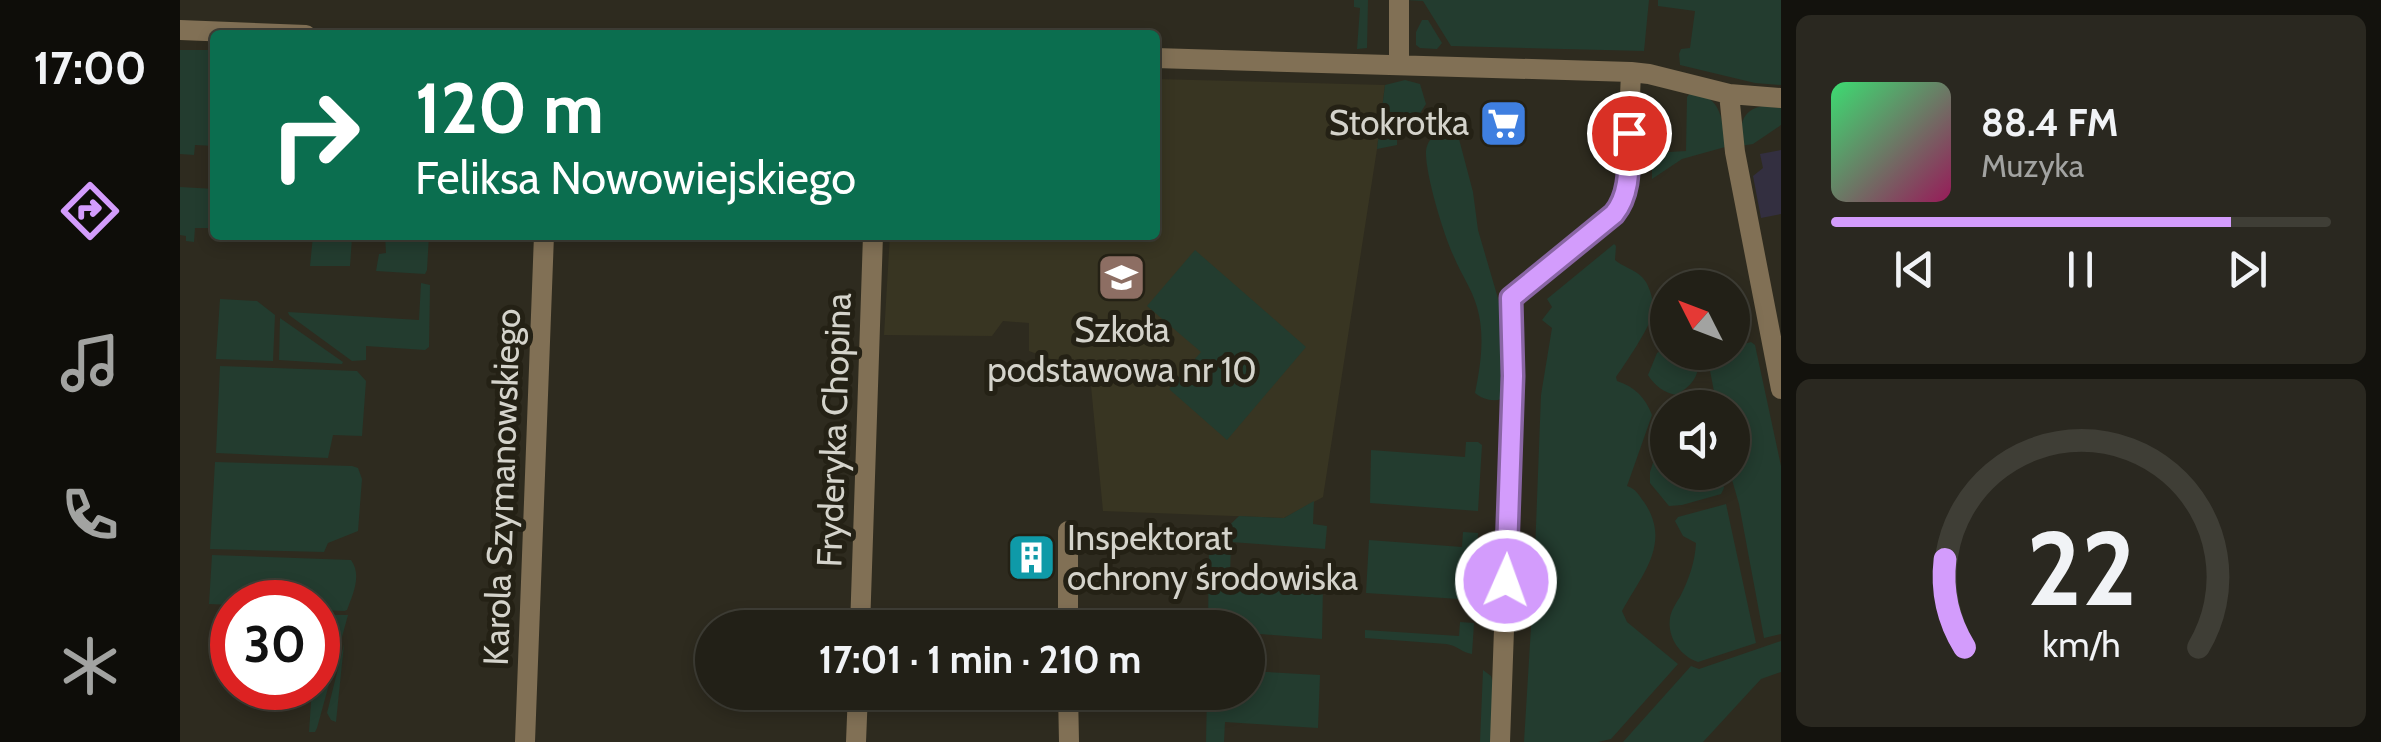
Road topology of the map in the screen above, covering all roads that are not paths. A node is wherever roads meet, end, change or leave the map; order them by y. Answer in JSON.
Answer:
{"nodes":[{"id":1,"x":1399,"y":0,"type":"edge"},
{"id":2,"x":180,"y":30,"type":"edge"},
{"id":3,"x":210,"y":31,"type":"edge"},
{"id":4,"x":1160,"y":58,"type":"edge"},
{"id":5,"x":1399,"y":64,"type":"junction"},
{"id":6,"x":1631,"y":72,"type":"junction"},
{"id":7,"x":1729,"y":94,"type":"junction"},
{"id":8,"x":1781,"y":98,"type":"edge"},
{"id":9,"x":544,"y":240,"type":"edge"},
{"id":10,"x":874,"y":240,"type":"edge"},
{"id":11,"x":1773,"y":313,"type":"edge"},
{"id":12,"x":1781,"y":390,"type":"edge"},
{"id":13,"x":1068,"y":530,"type":"dead end"},
{"id":14,"x":861,"y":610,"type":"edge"},
{"id":15,"x":1068,"y":610,"type":"edge"},
{"id":16,"x":857,"y":710,"type":"edge"},
{"id":17,"x":1068,"y":710,"type":"edge"},
{"id":18,"x":525,"y":742,"type":"edge"},
{"id":19,"x":856,"y":742,"type":"edge"},
{"id":20,"x":1068,"y":742,"type":"edge"},
{"id":21,"x":1500,"y":742,"type":"edge"}],
"edges":[{"from":1,"to":5,"type":"street"},
{"from":2,"to":3,"type":"street"},
{"from":4,"to":5,"type":"street"},
{"from":5,"to":6,"type":"street"},
{"from":6,"to":7,"type":"street"},
{"from":6,"to":21,"type":"street"},
{"from":7,"to":8,"type":"street"},
{"from":7,"to":11,"type":"street"},
{"from":9,"to":18,"type":"street","name":"Karola Szymanowskiego"},
{"from":10,"to":14,"type":"street","name":"Fryderyka Chopina"},
{"from":11,"to":12,"type":"street"},
{"from":13,"to":15,"type":"street"},
{"from":16,"to":19,"type":"street"},
{"from":17,"to":20,"type":"street"}]}
